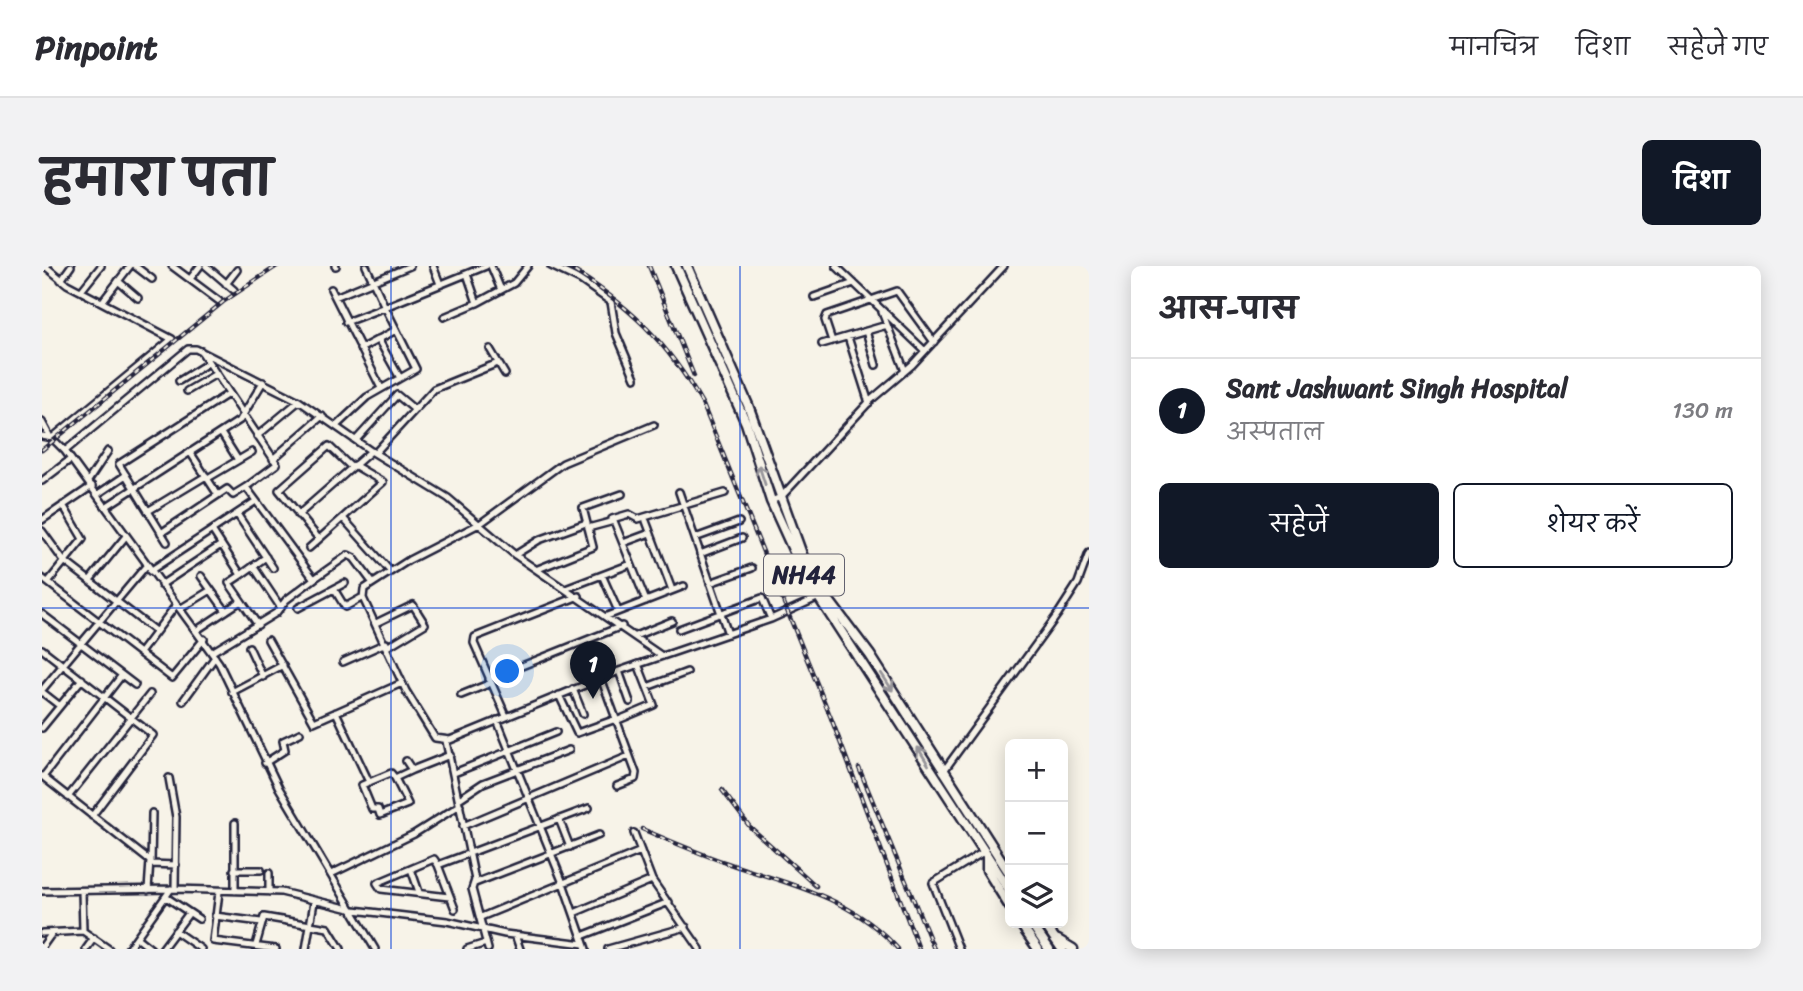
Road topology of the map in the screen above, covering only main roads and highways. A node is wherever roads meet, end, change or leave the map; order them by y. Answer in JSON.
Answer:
{"nodes":[{"id":1,"x":676,"y":266,"type":"edge"},
{"id":2,"x":687,"y":266,"type":"edge"},
{"id":3,"x":986,"y":853,"type":"junction"},
{"id":4,"x":1005,"y":866,"type":"edge"},
{"id":5,"x":1005,"y":883,"type":"edge"},
{"id":6,"x":1005,"y":899,"type":"edge"},
{"id":7,"x":1023,"y":928,"type":"edge"},
{"id":8,"x":1034,"y":928,"type":"edge"},
{"id":9,"x":1047,"y":928,"type":"edge"},
{"id":10,"x":1055,"y":939,"type":"junction"},
{"id":11,"x":1038,"y":949,"type":"edge"},
{"id":12,"x":1049,"y":949,"type":"edge"},
{"id":13,"x":1062,"y":949,"type":"edge"},
{"id":14,"x":1073,"y":949,"type":"edge"}],
"edges":[{"from":3,"to":1,"type":"highway","number":"NH44","one_way":true},
{"from":2,"to":4,"type":"highway","number":"NH44","one_way":true},
{"from":3,"to":5,"type":"highway","number":"NH44"},
{"from":3,"to":6,"type":"highway"},
{"from":7,"to":11,"type":"highway"},
{"from":8,"to":12,"type":"highway"},
{"from":9,"to":10,"type":"highway"},
{"from":10,"to":13,"type":"highway"},
{"from":10,"to":14,"type":"highway"}]}
